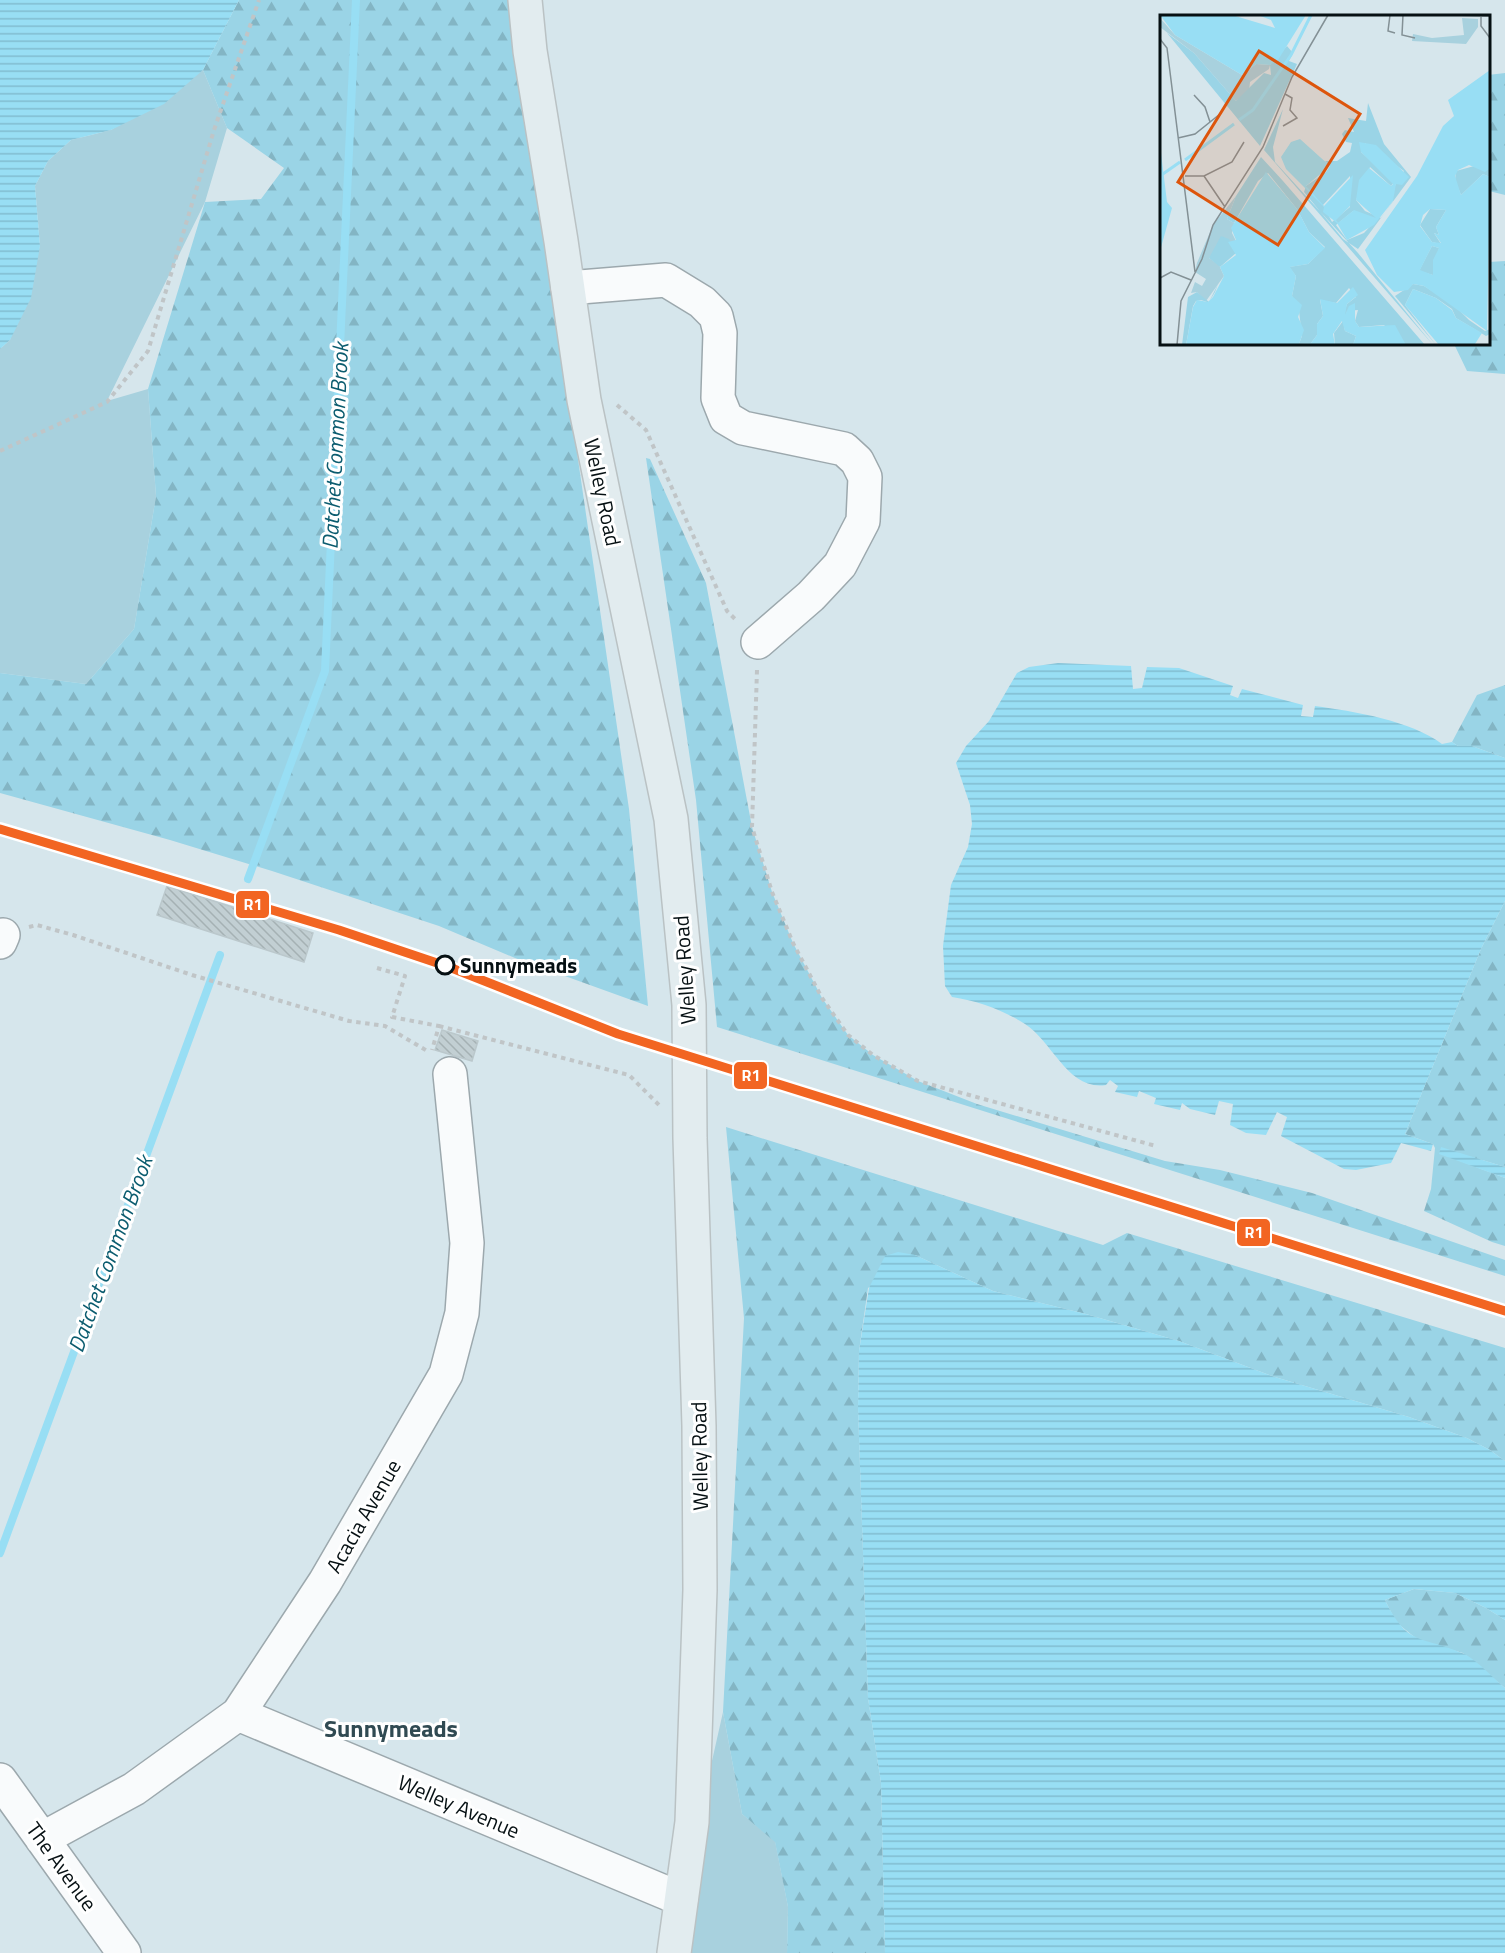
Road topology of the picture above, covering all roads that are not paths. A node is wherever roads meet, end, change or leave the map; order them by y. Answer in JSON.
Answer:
{"nodes":[{"id":1,"x":525,"y":0,"type":"edge"},
{"id":2,"x":568,"y":288,"type":"junction"},
{"id":3,"x":758,"y":642,"type":"road end"},
{"id":4,"x":440,"y":1064,"type":"road end"},
{"id":5,"x":238,"y":1714,"type":"junction"},
{"id":6,"x":0,"y":1780,"type":"edge"},
{"id":7,"x":42,"y":1839,"type":"junction"},
{"id":8,"x":681,"y":1899,"type":"junction"},
{"id":9,"x":124,"y":1953,"type":"edge"},
{"id":10,"x":674,"y":1953,"type":"edge"}],
"edges":[{"from":1,"to":2,"type":"main road","name":"Welley Road"},
{"from":2,"to":3,"type":"street"},
{"from":2,"to":8,"type":"main road","name":"Welley Road"},
{"from":4,"to":5,"type":"street","name":"Acacia Avenue"},
{"from":5,"to":7,"type":"street","name":"Acacia Avenue"},
{"from":5,"to":8,"type":"street","name":"Welley Avenue"},
{"from":6,"to":7,"type":"street","name":"The Avenue"},
{"from":7,"to":9,"type":"street","name":"The Avenue"},
{"from":8,"to":10,"type":"main road","name":"Welley Road"}]}
